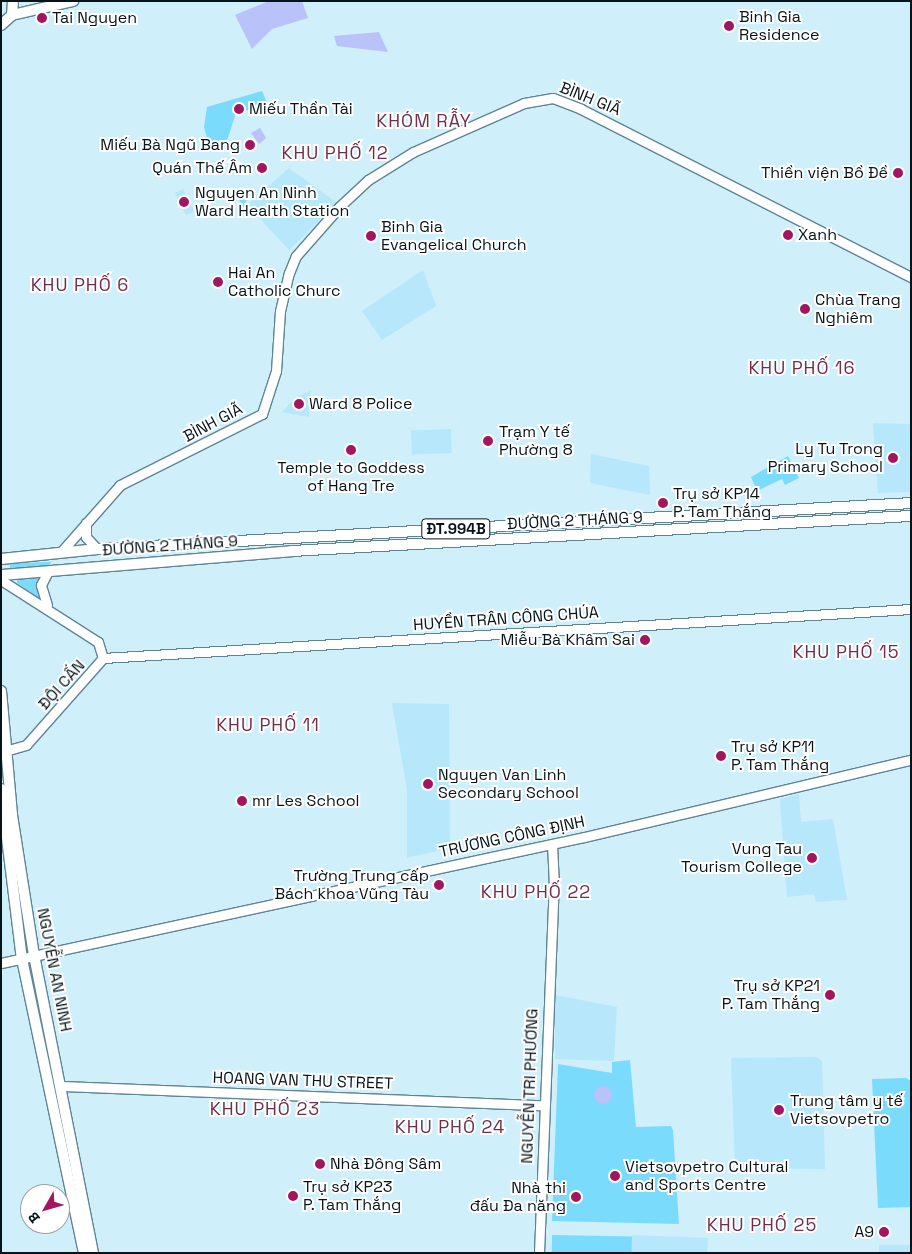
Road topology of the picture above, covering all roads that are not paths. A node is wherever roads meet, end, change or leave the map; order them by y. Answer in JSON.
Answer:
{"nodes":[{"id":1,"x":42,"y":1,"type":"edge"},
{"id":2,"x":73,"y":1,"type":"edge"},
{"id":3,"x":13,"y":8,"type":"edge"},
{"id":4,"x":2,"y":25,"type":"edge"},
{"id":5,"x":1,"y":35,"type":"edge"},
{"id":6,"x":911,"y":277,"type":"edge"},
{"id":7,"x":911,"y":503,"type":"edge"},
{"id":8,"x":807,"y":508,"type":"junction"},
{"id":9,"x":911,"y":516,"type":"edge"},
{"id":10,"x":808,"y":522,"type":"junction"},
{"id":11,"x":86,"y":523,"type":"junction"},
{"id":12,"x":280,"y":539,"type":"junction"},
{"id":13,"x":97,"y":549,"type":"junction"},
{"id":14,"x":292,"y":551,"type":"junction"},
{"id":15,"x":61,"y":552,"type":"junction"},
{"id":16,"x":1,"y":559,"type":"edge"},
{"id":17,"x":48,"y":570,"type":"junction"},
{"id":18,"x":1,"y":575,"type":"edge"},
{"id":19,"x":1,"y":580,"type":"edge"},
{"id":20,"x":47,"y":606,"type":"junction"},
{"id":21,"x":911,"y":610,"type":"edge"},
{"id":22,"x":103,"y":658,"type":"junction"},
{"id":23,"x":1,"y":691,"type":"edge"},
{"id":24,"x":4,"y":752,"type":"edge"},
{"id":25,"x":911,"y":760,"type":"edge"},
{"id":26,"x":1,"y":789,"type":"edge"},
{"id":27,"x":552,"y":844,"type":"junction"},
{"id":28,"x":34,"y":955,"type":"junction"},
{"id":29,"x":22,"y":959,"type":"junction"},
{"id":30,"x":1,"y":963,"type":"edge"},
{"id":31,"x":61,"y":1086,"type":"junction"},
{"id":32,"x":543,"y":1105,"type":"junction"},
{"id":33,"x":84,"y":1253,"type":"edge"},
{"id":34,"x":93,"y":1253,"type":"edge"},
{"id":35,"x":539,"y":1253,"type":"edge"}],
"edges":[{"from":1,"to":3,"type":"main road"},
{"from":2,"to":3,"type":"main road"},
{"from":3,"to":4,"type":"main road"},
{"from":4,"to":5,"type":"main road"},
{"from":6,"to":11,"type":"street","name":"BÌNH GIÃ"},
{"from":7,"to":8,"type":"main road","name":"ĐƯỜNG 2 THÁNG 9","number":"ĐT.994B"},
{"from":8,"to":10,"type":"main road"},
{"from":8,"to":12,"type":"main road","name":"ĐƯỜNG 2 THÁNG 9","number":"ĐT.994B"},
{"from":9,"to":10,"type":"main road","name":"ĐƯỜNG 2 THÁNG 9","number":"ĐT.994B"},
{"from":10,"to":14,"type":"main road","name":"ĐƯỜNG 2 THÁNG 9","number":"ĐT.994B"},
{"from":11,"to":13,"type":"street"},
{"from":11,"to":15,"type":"street","name":"BÌNH GIÃ"},
{"from":12,"to":13,"type":"main road","name":"ĐƯỜNG 2 THÁNG 9","number":"ĐT.994B"},
{"from":12,"to":14,"type":"main road"},
{"from":13,"to":15,"type":"main road","name":"ĐƯỜNG 2 THÁNG 9","number":"ĐT.994B"},
{"from":14,"to":17,"type":"main road","name":"ĐƯỜNG 2 THÁNG 9","number":"ĐT.994B"},
{"from":15,"to":16,"type":"main road","name":"ĐƯỜNG 2 THÁNG 9","number":"ĐT.994B"},
{"from":17,"to":18,"type":"main road","name":"ĐƯỜNG 2 THÁNG 9","number":"ĐT.994B"},
{"from":17,"to":20,"type":"street"},
{"from":19,"to":20,"type":"street","name":"ĐỘI CẤN"},
{"from":20,"to":22,"type":"street","name":"ĐỘI CẤN"},
{"from":21,"to":22,"type":"street","name":"HUYỀN TRÂN CÔNG CHÚA"},
{"from":22,"to":24,"type":"street","name":"ĐỘI CẤN"},
{"from":23,"to":24,"type":"main road","name":"NGUYỄN AN NINH"},
{"from":24,"to":28,"type":"main road","name":"NGUYỄN AN NINH"},
{"from":25,"to":27,"type":"street","name":"TRƯƠNG CÔNG ĐỊNH"},
{"from":26,"to":29,"type":"main road","name":"NGUYỄN AN NINH"},
{"from":27,"to":28,"type":"street","name":"TRƯƠNG CÔNG ĐỊNH"},
{"from":27,"to":32,"type":"street","name":"NGUYỄN TRI PHƯƠNG"},
{"from":28,"to":29,"type":"street","name":"TRƯƠNG CÔNG ĐỊNH"},
{"from":28,"to":31,"type":"main road","name":"NGUYỄN AN NINH"},
{"from":29,"to":30,"type":"street","name":"TRƯƠNG CÔNG ĐỊNH"},
{"from":29,"to":33,"type":"main road","name":"NGUYỄN AN NINH"},
{"from":31,"to":32,"type":"street","name":"HOANG VAN THU STREET"},
{"from":31,"to":34,"type":"main road","name":"NGUYỄN AN NINH"},
{"from":32,"to":35,"type":"street","name":"NGUYỄN TRI PHƯƠNG"}]}
